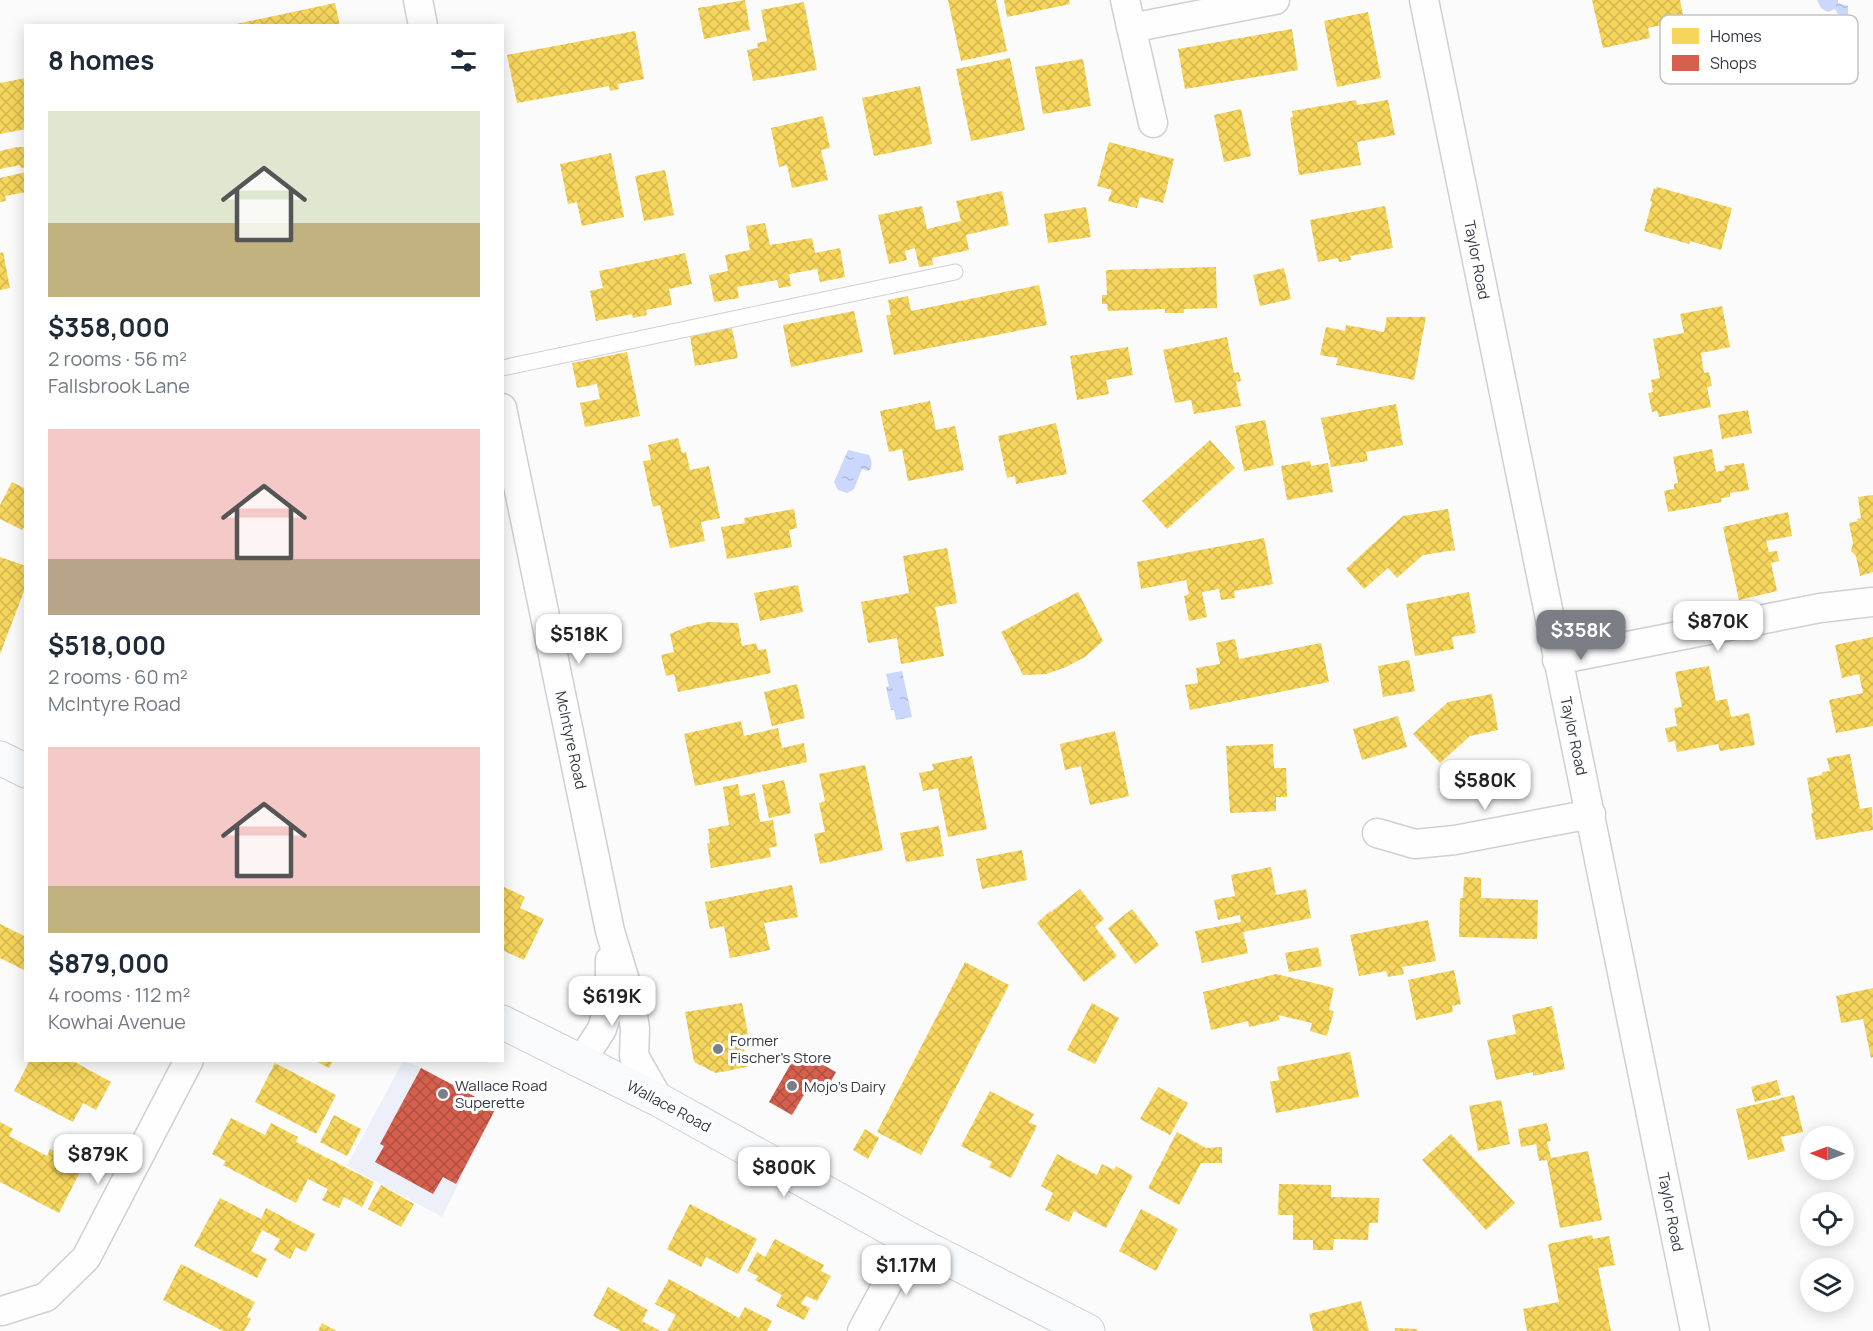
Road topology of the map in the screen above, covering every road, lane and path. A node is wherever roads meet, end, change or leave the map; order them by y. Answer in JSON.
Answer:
{"nodes":[{"id":1,"x":418,"y":0,"type":"edge"},
{"id":2,"x":1125,"y":0,"type":"edge"},
{"id":3,"x":1275,"y":0,"type":"edge"},
{"id":4,"x":1424,"y":0,"type":"edge"},
{"id":5,"x":423,"y":24,"type":"edge"},
{"id":6,"x":1131,"y":28,"type":"junction"},
{"id":7,"x":1153,"y":123,"type":"dead end"},
{"id":8,"x":955,"y":272,"type":"dead end"},
{"id":9,"x":504,"y":368,"type":"edge"},
{"id":10,"x":504,"y":418,"type":"edge"},
{"id":11,"x":1873,"y":602,"type":"edge"},
{"id":12,"x":1557,"y":660,"type":"junction"},
{"id":13,"x":0,"y":758,"type":"edge"},
{"id":14,"x":24,"y":770,"type":"edge"},
{"id":15,"x":1591,"y":814,"type":"junction"},
{"id":16,"x":1377,"y":833,"type":"dead end"},
{"id":17,"x":610,"y":931,"type":"junction"},
{"id":18,"x":504,"y":1023,"type":"edge"},
{"id":19,"x":582,"y":1060,"type":"junction"},
{"id":20,"x":188,"y":1062,"type":"edge"},
{"id":21,"x":659,"y":1100,"type":"junction"},
{"id":22,"x":910,"y":1240,"type":"junction"},
{"id":23,"x":2,"y":1311,"type":"dead end"},
{"id":24,"x":862,"y":1331,"type":"edge"},
{"id":25,"x":1088,"y":1331,"type":"edge"},
{"id":26,"x":1695,"y":1331,"type":"edge"}],
"edges":[{"from":1,"to":5,"type":"street"},
{"from":2,"to":6,"type":"street"},
{"from":3,"to":6,"type":"street"},
{"from":4,"to":12,"type":"street","name":"Taylor Road"},
{"from":6,"to":7,"type":"street"},
{"from":8,"to":9,"type":"lane"},
{"from":10,"to":17,"type":"street","name":"McIntyre Road"},
{"from":11,"to":12,"type":"street"},
{"from":12,"to":15,"type":"street","name":"Taylor Road"},
{"from":13,"to":14,"type":"street"},
{"from":15,"to":16,"type":"street"},
{"from":15,"to":26,"type":"street","name":"Taylor Road"},
{"from":17,"to":19,"type":"street","name":"McIntyre Road"},
{"from":17,"to":21,"type":"street","name":"McIntyre Road"},
{"from":18,"to":19,"type":"street","name":"Wallace Road"},
{"from":19,"to":21,"type":"street","name":"Wallace Road"},
{"from":20,"to":23,"type":"street"},
{"from":21,"to":22,"type":"street","name":"Wallace Road"},
{"from":22,"to":24,"type":"street"},
{"from":22,"to":25,"type":"street","name":"Wallace Road"}]}
